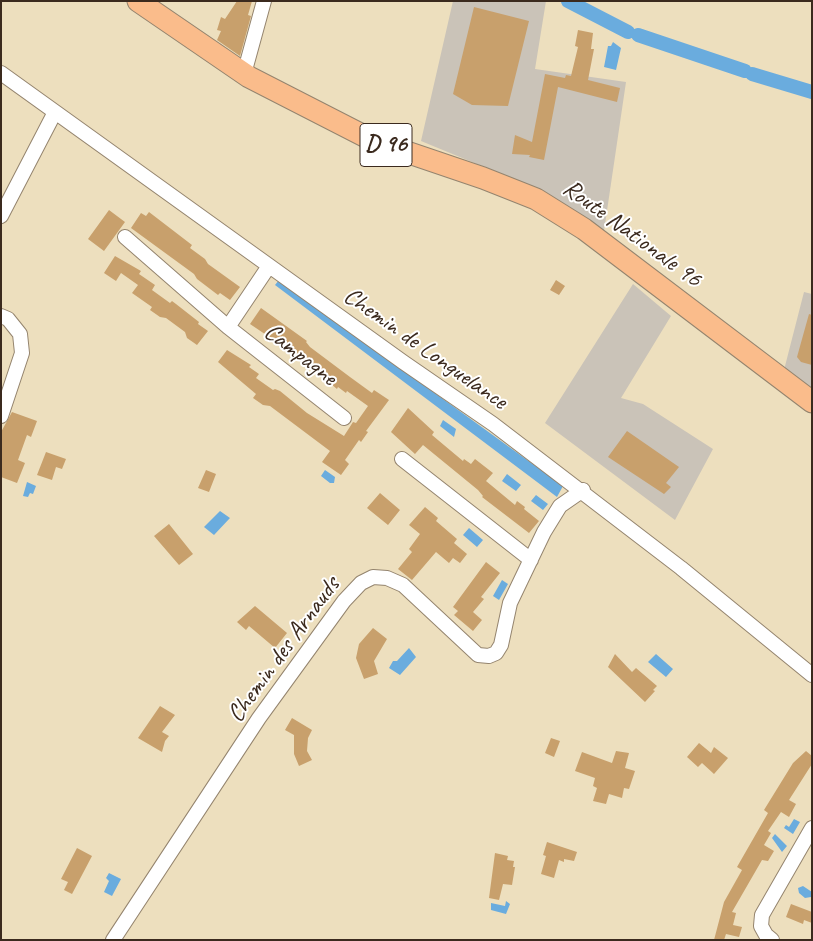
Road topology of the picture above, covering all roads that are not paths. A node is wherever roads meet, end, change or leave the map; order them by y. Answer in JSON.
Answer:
{"nodes":[{"id":1,"x":138,"y":1,"type":"edge"},
{"id":2,"x":264,"y":1,"type":"edge"},
{"id":3,"x":1,"y":73,"type":"edge"},
{"id":4,"x":244,"y":74,"type":"junction"},
{"id":5,"x":55,"y":112,"type":"junction"},
{"id":6,"x":1,"y":216,"type":"edge"},
{"id":7,"x":125,"y":237,"type":"dead end"},
{"id":8,"x":269,"y":266,"type":"junction"},
{"id":9,"x":1,"y":316,"type":"edge"},
{"id":10,"x":228,"y":327,"type":"junction"},
{"id":11,"x":812,"y":402,"type":"edge"},
{"id":12,"x":1,"y":416,"type":"edge"},
{"id":13,"x":344,"y":418,"type":"dead end"},
{"id":14,"x":402,"y":459,"type":"dead end"},
{"id":15,"x":583,"y":490,"type":"junction"},
{"id":16,"x":531,"y":560,"type":"junction"},
{"id":17,"x":812,"y":675,"type":"edge"},
{"id":18,"x":812,"y":828,"type":"edge"},
{"id":19,"x":113,"y":940,"type":"edge"},
{"id":20,"x":772,"y":940,"type":"edge"}],
"edges":[{"from":1,"to":4,"type":"main road","name":"Route Nationale 96","number":"D 96"},
{"from":2,"to":4,"type":"street"},
{"from":3,"to":5,"type":"street","name":"Chemin de Longuelance"},
{"from":4,"to":11,"type":"main road","name":"Route Nationale 96","number":"D 96"},
{"from":5,"to":6,"type":"street"},
{"from":5,"to":8,"type":"street","name":"Chemin de Longuelance"},
{"from":7,"to":10,"type":"street","name":"Campagne"},
{"from":8,"to":10,"type":"street","name":"Campagne"},
{"from":8,"to":15,"type":"street","name":"Chemin de Longuelance"},
{"from":9,"to":12,"type":"street"},
{"from":10,"to":13,"type":"street","name":"Campagne"},
{"from":14,"to":16,"type":"street"},
{"from":15,"to":16,"type":"street","name":"Chemin des Arnauds"},
{"from":15,"to":17,"type":"street","name":"Chemin de Longuelance"},
{"from":16,"to":19,"type":"street","name":"Chemin des Arnauds"},
{"from":18,"to":20,"type":"street"}]}
